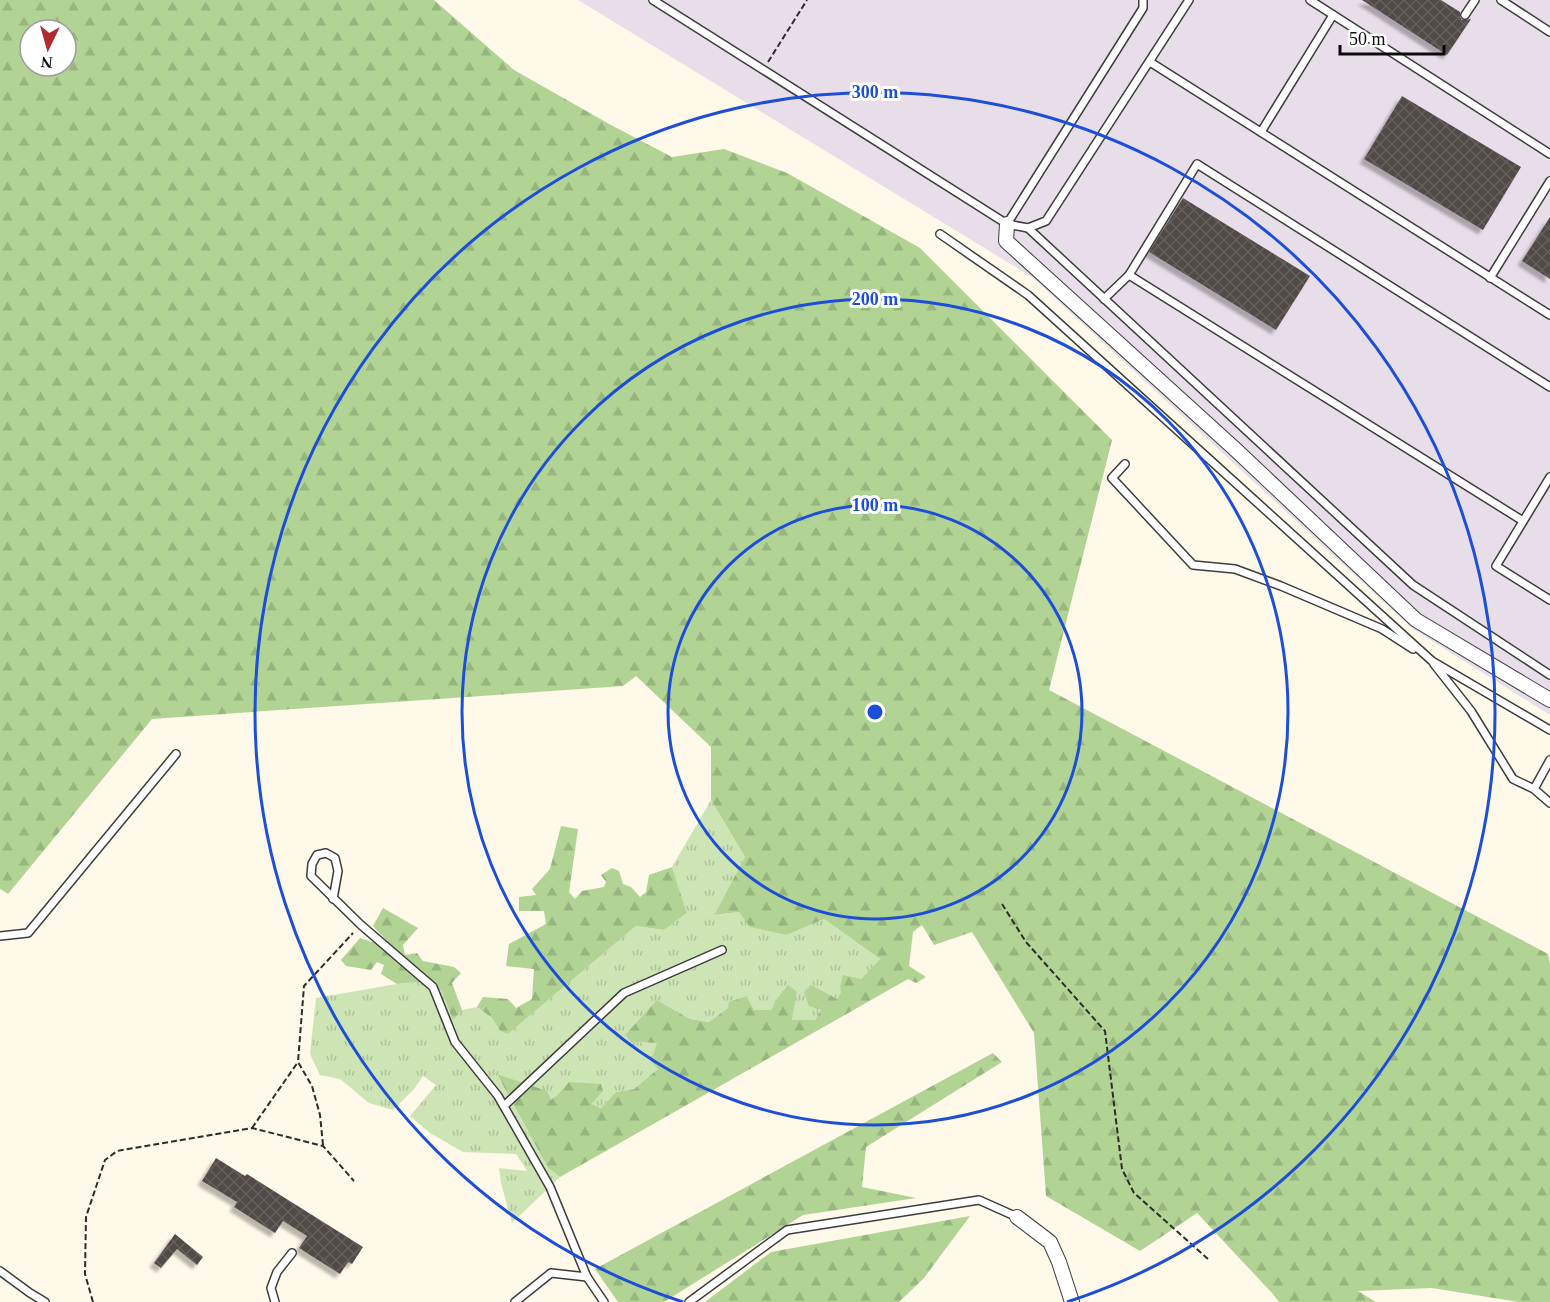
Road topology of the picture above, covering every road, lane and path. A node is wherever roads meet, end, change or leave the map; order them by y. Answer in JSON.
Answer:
{"nodes":[{"id":1,"x":652,"y":0,"type":"edge"},
{"id":2,"x":807,"y":0,"type":"edge"},
{"id":3,"x":1143,"y":0,"type":"edge"},
{"id":4,"x":1189,"y":0,"type":"edge"},
{"id":5,"x":1310,"y":0,"type":"edge"},
{"id":6,"x":1475,"y":0,"type":"edge"},
{"id":7,"x":1501,"y":0,"type":"edge"},
{"id":8,"x":1333,"y":15,"type":"junction"},
{"id":9,"x":1465,"y":15,"type":"dead end"},
{"id":10,"x":1550,"y":32,"type":"edge"},
{"id":11,"x":1150,"y":62,"type":"junction"},
{"id":12,"x":763,"y":70,"type":"junction"},
{"id":13,"x":1261,"y":132,"type":"junction"},
{"id":14,"x":1550,"y":154,"type":"edge"},
{"id":15,"x":1550,"y":181,"type":"edge"},
{"id":16,"x":1007,"y":224,"type":"junction"},
{"id":17,"x":1028,"y":228,"type":"junction"},
{"id":18,"x":940,"y":234,"type":"dead end"},
{"id":19,"x":1129,"y":275,"type":"junction"},
{"id":20,"x":1490,"y":278,"type":"junction"},
{"id":21,"x":1104,"y":299,"type":"junction"},
{"id":22,"x":1550,"y":315,"type":"edge"},
{"id":23,"x":1550,"y":387,"type":"edge"},
{"id":24,"x":1125,"y":464,"type":"dead end"},
{"id":25,"x":1550,"y":477,"type":"edge"},
{"id":26,"x":1522,"y":521,"type":"junction"},
{"id":27,"x":1550,"y":600,"type":"edge"},
{"id":28,"x":1432,"y":661,"type":"junction"},
{"id":29,"x":1550,"y":675,"type":"edge"},
{"id":30,"x":1550,"y":700,"type":"edge"},
{"id":31,"x":1550,"y":730,"type":"edge"},
{"id":32,"x":176,"y":753,"type":"dead end"},
{"id":33,"x":1550,"y":760,"type":"edge"},
{"id":34,"x":1534,"y":789,"type":"junction"},
{"id":35,"x":1550,"y":803,"type":"edge"},
{"id":36,"x":333,"y":899,"type":"junction"},
{"id":37,"x":1002,"y":904,"type":"dead end"},
{"id":38,"x":362,"y":925,"type":"junction"},
{"id":39,"x":0,"y":936,"type":"edge"},
{"id":40,"x":722,"y":950,"type":"dead end"},
{"id":41,"x":298,"y":1062,"type":"junction"},
{"id":42,"x":504,"y":1106,"type":"junction"},
{"id":43,"x":252,"y":1128,"type":"junction"},
{"id":44,"x":323,"y":1146,"type":"junction"},
{"id":45,"x":354,"y":1181,"type":"dead end"},
{"id":46,"x":1017,"y":1217,"type":"joint"},
{"id":47,"x":292,"y":1253,"type":"dead end"},
{"id":48,"x":1209,"y":1260,"type":"dead end"},
{"id":49,"x":0,"y":1271,"type":"edge"},
{"id":50,"x":587,"y":1277,"type":"junction"},
{"id":51,"x":45,"y":1302,"type":"edge"},
{"id":52,"x":93,"y":1302,"type":"edge"},
{"id":53,"x":275,"y":1302,"type":"edge"},
{"id":54,"x":514,"y":1302,"type":"edge"},
{"id":55,"x":604,"y":1302,"type":"edge"},
{"id":56,"x":689,"y":1302,"type":"edge"},
{"id":57,"x":1072,"y":1302,"type":"edge"}],
"edges":[{"from":1,"to":12,"type":"lane"},
{"from":2,"to":12,"type":"path"},
{"from":3,"to":16,"type":"lane"},
{"from":4,"to":11,"type":"lane"},
{"from":5,"to":8,"type":"lane"},
{"from":6,"to":9,"type":"lane"},
{"from":7,"to":10,"type":"lane"},
{"from":8,"to":13,"type":"lane"},
{"from":8,"to":14,"type":"lane"},
{"from":11,"to":13,"type":"lane"},
{"from":11,"to":17,"type":"lane"},
{"from":12,"to":16,"type":"lane"},
{"from":13,"to":20,"type":"lane"},
{"from":15,"to":20,"type":"lane"},
{"from":16,"to":17,"type":"lane"},
{"from":16,"to":30,"type":"street"},
{"from":17,"to":21,"type":"lane"},
{"from":18,"to":28,"type":"lane"},
{"from":19,"to":21,"type":"lane"},
{"from":19,"to":23,"type":"lane"},
{"from":19,"to":26,"type":"lane"},
{"from":20,"to":22,"type":"lane"},
{"from":21,"to":29,"type":"lane"},
{"from":24,"to":28,"type":"lane"},
{"from":25,"to":26,"type":"lane"},
{"from":26,"to":27,"type":"lane"},
{"from":28,"to":31,"type":"lane"},
{"from":28,"to":34,"type":"lane"},
{"from":32,"to":39,"type":"lane"},
{"from":33,"to":34,"type":"lane"},
{"from":34,"to":35,"type":"lane"},
{"from":36,"to":36,"type":"lane"},
{"from":36,"to":38,"type":"lane"},
{"from":37,"to":48,"type":"path"},
{"from":38,"to":41,"type":"path"},
{"from":38,"to":42,"type":"lane"},
{"from":40,"to":42,"type":"lane"},
{"from":41,"to":43,"type":"path"},
{"from":41,"to":44,"type":"path"},
{"from":42,"to":50,"type":"lane"},
{"from":43,"to":44,"type":"path"},
{"from":43,"to":52,"type":"path"},
{"from":44,"to":45,"type":"path"},
{"from":46,"to":56,"type":"lane"},
{"from":46,"to":57,"type":"street"},
{"from":47,"to":53,"type":"lane"},
{"from":49,"to":51,"type":"lane"},
{"from":50,"to":54,"type":"lane"},
{"from":50,"to":55,"type":"lane"}]}
